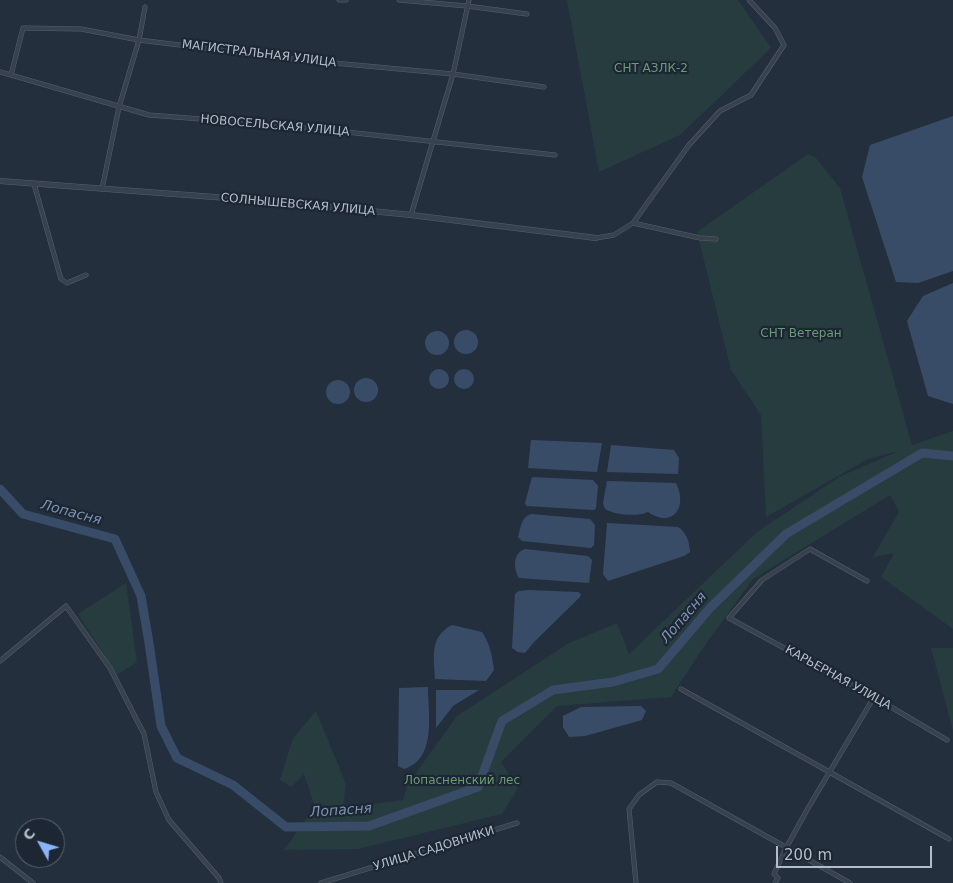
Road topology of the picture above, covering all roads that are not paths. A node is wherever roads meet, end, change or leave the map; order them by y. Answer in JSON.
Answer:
{"nodes":[{"id":1,"x":339,"y":0,"type":"edge"},
{"id":2,"x":346,"y":0,"type":"edge"},
{"id":3,"x":399,"y":0,"type":"edge"},
{"id":4,"x":469,"y":0,"type":"edge"},
{"id":5,"x":749,"y":0,"type":"edge"},
{"id":6,"x":467,"y":6,"type":"junction"},
{"id":7,"x":145,"y":7,"type":"dead end"},
{"id":8,"x":527,"y":14,"type":"dead end"},
{"id":9,"x":139,"y":40,"type":"junction"},
{"id":10,"x":0,"y":72,"type":"edge"},
{"id":11,"x":453,"y":74,"type":"junction"},
{"id":12,"x":11,"y":75,"type":"junction"},
{"id":13,"x":544,"y":87,"type":"dead end"},
{"id":14,"x":119,"y":107,"type":"junction"},
{"id":15,"x":432,"y":142,"type":"junction"},
{"id":16,"x":556,"y":155,"type":"dead end"},
{"id":17,"x":0,"y":181,"type":"edge"},
{"id":18,"x":34,"y":184,"type":"junction"},
{"id":19,"x":102,"y":189,"type":"junction"},
{"id":20,"x":411,"y":215,"type":"junction"},
{"id":21,"x":632,"y":223,"type":"junction"},
{"id":22,"x":596,"y":238,"type":"joint"},
{"id":23,"x":716,"y":239,"type":"dead end"},
{"id":24,"x":86,"y":275,"type":"dead end"},
{"id":25,"x":867,"y":581,"type":"dead end"},
{"id":26,"x":0,"y":661,"type":"edge"},
{"id":27,"x":682,"y":689,"type":"dead end"},
{"id":28,"x":874,"y":697,"type":"junction"},
{"id":29,"x":947,"y":740,"type":"dead end"},
{"id":30,"x":830,"y":772,"type":"junction"},
{"id":31,"x":517,"y":823,"type":"dead end"},
{"id":32,"x":950,"y":840,"type":"dead end"},
{"id":33,"x":786,"y":848,"type":"junction"},
{"id":34,"x":0,"y":858,"type":"edge"},
{"id":35,"x":778,"y":878,"type":"junction"},
{"id":36,"x":33,"y":883,"type":"edge"},
{"id":37,"x":222,"y":883,"type":"edge"},
{"id":38,"x":321,"y":883,"type":"edge"},
{"id":39,"x":635,"y":883,"type":"edge"},
{"id":40,"x":774,"y":883,"type":"edge"},
{"id":41,"x":784,"y":883,"type":"edge"},
{"id":42,"x":850,"y":883,"type":"edge"}],
"edges":[{"from":1,"to":2,"type":"street"},
{"from":3,"to":6,"type":"street"},
{"from":4,"to":6,"type":"street"},
{"from":5,"to":21,"type":"street"},
{"from":6,"to":8,"type":"street"},
{"from":6,"to":11,"type":"street"},
{"from":7,"to":9,"type":"street"},
{"from":9,"to":11,"type":"street","name":"МАГИСТРАЛЬНАЯ УЛИЦА"},
{"from":9,"to":12,"type":"street","name":"МАГИСТРАЛЬНАЯ УЛИЦА"},
{"from":9,"to":14,"type":"street"},
{"from":10,"to":12,"type":"street","name":"НОВОСЕЛЬСКАЯ УЛИЦА"},
{"from":11,"to":13,"type":"street","name":"МАГИСТРАЛЬНАЯ УЛИЦА"},
{"from":11,"to":15,"type":"street"},
{"from":12,"to":14,"type":"street","name":"НОВОСЕЛЬСКАЯ УЛИЦА"},
{"from":14,"to":15,"type":"street","name":"НОВОСЕЛЬСКАЯ УЛИЦА"},
{"from":14,"to":19,"type":"street"},
{"from":15,"to":16,"type":"street","name":"НОВОСЕЛЬСКАЯ УЛИЦА"},
{"from":15,"to":20,"type":"street"},
{"from":17,"to":18,"type":"street","name":"СОЛНЫШЕВСКАЯ УЛИЦА"},
{"from":18,"to":19,"type":"street","name":"СОЛНЫШЕВСКАЯ УЛИЦА"},
{"from":18,"to":24,"type":"street"},
{"from":19,"to":20,"type":"street","name":"СОЛНЫШЕВСКАЯ УЛИЦА"},
{"from":20,"to":22,"type":"street","name":"СОЛНЫШЕВСКАЯ УЛИЦА"},
{"from":21,"to":22,"type":"street"},
{"from":21,"to":23,"type":"street"},
{"from":25,"to":28,"type":"street","name":"КАРЬЕРНАЯ УЛИЦА"},
{"from":26,"to":37,"type":"street"},
{"from":27,"to":30,"type":"street"},
{"from":28,"to":29,"type":"street","name":"КАРЬЕРНАЯ УЛИЦА"},
{"from":28,"to":30,"type":"street"},
{"from":30,"to":32,"type":"street"},
{"from":30,"to":33,"type":"street"},
{"from":31,"to":38,"type":"street","name":"УЛИЦА САДОВНИКИ"},
{"from":33,"to":35,"type":"street"},
{"from":33,"to":39,"type":"street"},
{"from":33,"to":42,"type":"street"},
{"from":34,"to":36,"type":"street"},
{"from":35,"to":40,"type":"street"},
{"from":35,"to":41,"type":"street"}]}
